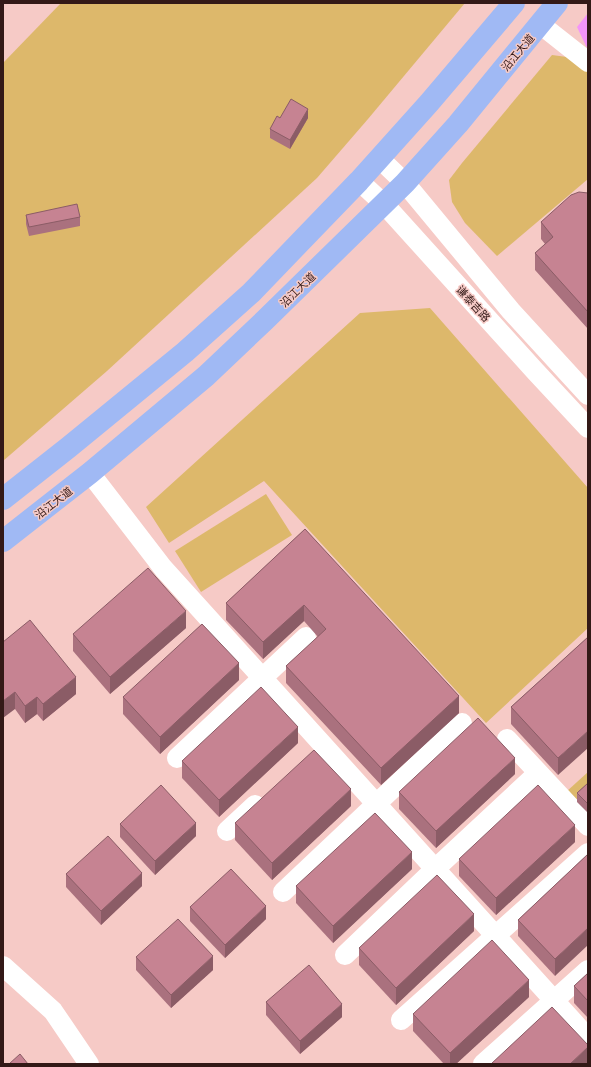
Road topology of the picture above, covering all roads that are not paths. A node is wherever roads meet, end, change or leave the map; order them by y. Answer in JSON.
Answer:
{"nodes":[{"id":1,"x":514,"y":3,"type":"edge"},
{"id":2,"x":557,"y":3,"type":"edge"},
{"id":3,"x":540,"y":24,"type":"junction"},
{"id":4,"x":588,"y":62,"type":"edge"},
{"id":5,"x":379,"y":158,"type":"junction"},
{"id":6,"x":359,"y":181,"type":"junction"},
{"id":7,"x":405,"y":182,"type":"junction"},
{"id":8,"x":384,"y":204,"type":"junction"},
{"id":9,"x":588,"y":395,"type":"edge"},
{"id":10,"x":588,"y":428,"type":"edge"},
{"id":11,"x":90,"y":473,"type":"junction"},
{"id":12,"x":3,"y":499,"type":"edge"},
{"id":13,"x":3,"y":541,"type":"edge"},
{"id":14,"x":306,"y":637,"type":"dead end"},
{"id":15,"x":263,"y":679,"type":"junction"},
{"id":16,"x":462,"y":723,"type":"dead end"},
{"id":17,"x":507,"y":739,"type":"dead end"},
{"id":18,"x":176,"y":758,"type":"dead end"},
{"id":19,"x":538,"y":773,"type":"junction"},
{"id":20,"x":266,"y":795,"type":"edge"},
{"id":21,"x":376,"y":804,"type":"junction"},
{"id":22,"x":588,"y":826,"type":"edge"},
{"id":23,"x":227,"y":831,"type":"dead end"},
{"id":24,"x":588,"y":853,"type":"edge"},
{"id":25,"x":434,"y":869,"type":"junction"},
{"id":26,"x":283,"y":892,"type":"dead end"},
{"id":27,"x":495,"y":936,"type":"junction"},
{"id":28,"x":345,"y":955,"type":"dead end"},
{"id":29,"x":3,"y":966,"type":"edge"},
{"id":30,"x":588,"y":970,"type":"edge"},
{"id":31,"x":554,"y":1001,"type":"junction"},
{"id":32,"x":401,"y":1020,"type":"dead end"},
{"id":33,"x":588,"y":1038,"type":"edge"},
{"id":34,"x":89,"y":1064,"type":"edge"},
{"id":35,"x":483,"y":1064,"type":"edge"}],
"edges":[{"from":1,"to":5,"type":"main road"},
{"from":2,"to":3,"type":"main road","name":"沿江大道"},
{"from":3,"to":4,"type":"street"},
{"from":3,"to":7,"type":"main road","name":"沿江大道"},
{"from":5,"to":6,"type":"main road"},
{"from":5,"to":7,"type":"street","name":"谦泰吉路"},
{"from":6,"to":8,"type":"street","name":"谦泰吉路"},
{"from":6,"to":12,"type":"main road"},
{"from":7,"to":8,"type":"main road","name":"沿江大道"},
{"from":7,"to":9,"type":"street","name":"谦泰吉路"},
{"from":8,"to":10,"type":"street","name":"谦泰吉路"},
{"from":8,"to":11,"type":"main road","name":"沿江大道"},
{"from":11,"to":13,"type":"main road","name":"沿江大道"},
{"from":11,"to":15,"type":"street"},
{"from":14,"to":15,"type":"street"},
{"from":15,"to":18,"type":"street"},
{"from":15,"to":21,"type":"street"},
{"from":16,"to":21,"type":"street"},
{"from":17,"to":19,"type":"street"},
{"from":19,"to":22,"type":"street"},
{"from":19,"to":25,"type":"street"},
{"from":20,"to":23,"type":"street"},
{"from":21,"to":25,"type":"street"},
{"from":21,"to":26,"type":"street"},
{"from":24,"to":27,"type":"street"},
{"from":25,"to":27,"type":"street"},
{"from":25,"to":28,"type":"street"},
{"from":27,"to":31,"type":"street"},
{"from":27,"to":32,"type":"street"},
{"from":29,"to":34,"type":"street"},
{"from":30,"to":31,"type":"street"},
{"from":31,"to":33,"type":"street"},
{"from":31,"to":35,"type":"street"}]}
